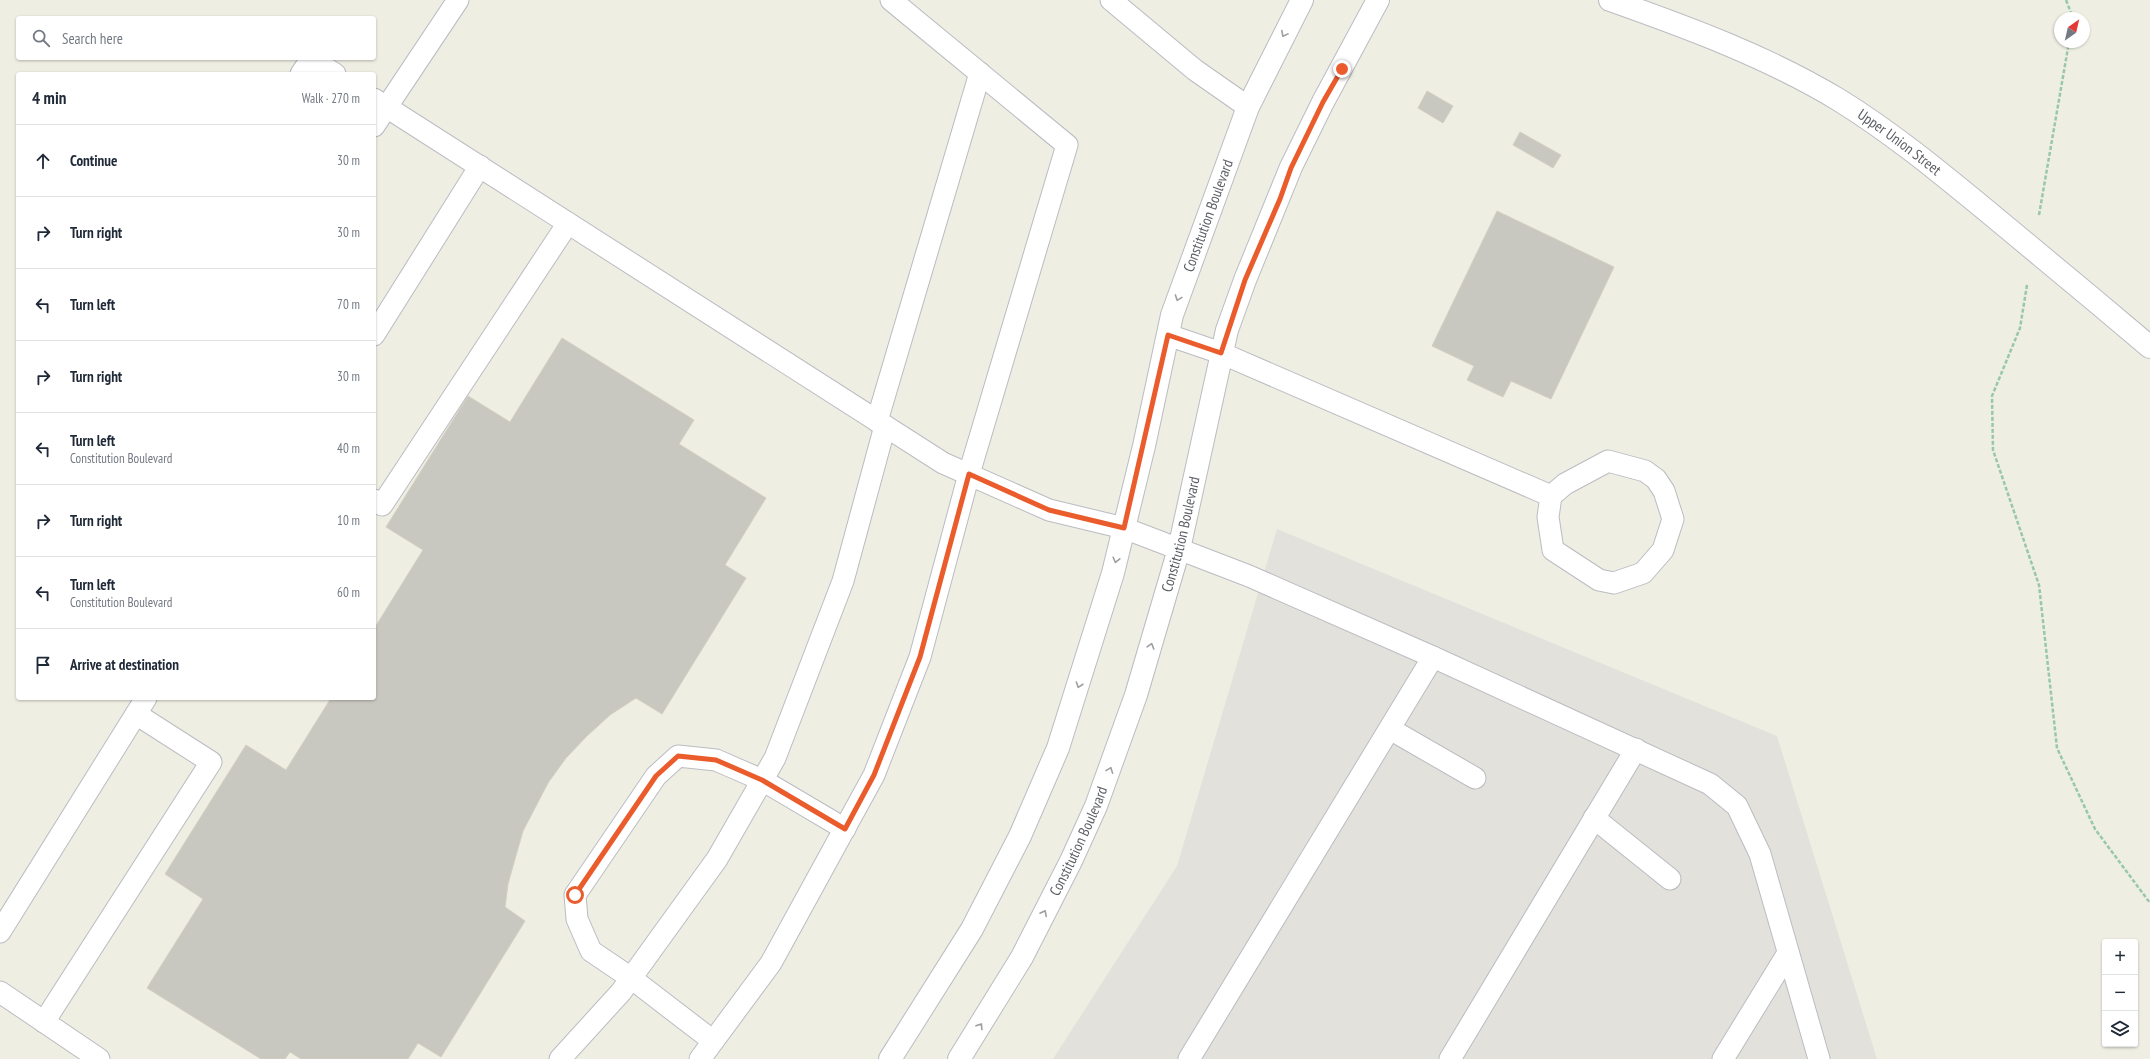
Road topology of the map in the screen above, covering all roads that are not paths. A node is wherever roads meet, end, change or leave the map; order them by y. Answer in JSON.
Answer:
{"nodes":[{"id":1,"x":458,"y":0,"type":"edge"},
{"id":2,"x":891,"y":0,"type":"edge"},
{"id":3,"x":1111,"y":0,"type":"edge"},
{"id":4,"x":1302,"y":0,"type":"edge"},
{"id":5,"x":1378,"y":0,"type":"edge"},
{"id":6,"x":1610,"y":0,"type":"edge"},
{"id":7,"x":310,"y":60,"type":"edge"},
{"id":8,"x":313,"y":60,"type":"edge"},
{"id":9,"x":302,"y":72,"type":"edge"},
{"id":10,"x":332,"y":72,"type":"edge"},
{"id":11,"x":980,"y":73,"type":"junction"},
{"id":12,"x":380,"y":103,"type":"edge"},
{"id":13,"x":1248,"y":108,"type":"junction"},
{"id":14,"x":376,"y":118,"type":"edge"},
{"id":15,"x":480,"y":166,"type":"junction"},
{"id":16,"x":568,"y":223,"type":"junction"},
{"id":17,"x":376,"y":332,"type":"edge"},
{"id":18,"x":1168,"y":335,"type":"junction"},
{"id":19,"x":2150,"y":347,"type":"edge"},
{"id":20,"x":1221,"y":353,"type":"junction"},
{"id":21,"x":881,"y":423,"type":"junction"},
{"id":22,"x":969,"y":474,"type":"junction"},
{"id":23,"x":1551,"y":496,"type":"junction"},
{"id":24,"x":376,"y":501,"type":"edge"},
{"id":25,"x":1124,"y":528,"type":"junction"},
{"id":26,"x":1179,"y":549,"type":"junction"},
{"id":27,"x":1433,"y":657,"type":"junction"},
{"id":28,"x":141,"y":706,"type":"edge"},
{"id":29,"x":1390,"y":729,"type":"junction"},
{"id":30,"x":1636,"y":749,"type":"junction"},
{"id":31,"x":1475,"y":778,"type":"dead end"},
{"id":32,"x":762,"y":780,"type":"junction"},
{"id":33,"x":1594,"y":818,"type":"junction"},
{"id":34,"x":845,"y":829,"type":"junction"},
{"id":35,"x":1670,"y":879,"type":"dead end"},
{"id":36,"x":0,"y":932,"type":"edge"},
{"id":37,"x":1788,"y":953,"type":"junction"},
{"id":38,"x":631,"y":978,"type":"junction"},
{"id":39,"x":0,"y":992,"type":"edge"},
{"id":40,"x":44,"y":1022,"type":"junction"},
{"id":41,"x":713,"y":1041,"type":"junction"},
{"id":42,"x":99,"y":1059,"type":"edge"},
{"id":43,"x":560,"y":1059,"type":"edge"},
{"id":44,"x":700,"y":1059,"type":"edge"},
{"id":45,"x":890,"y":1059,"type":"edge"},
{"id":46,"x":959,"y":1059,"type":"edge"},
{"id":47,"x":1189,"y":1059,"type":"edge"},
{"id":48,"x":1450,"y":1059,"type":"edge"},
{"id":49,"x":1723,"y":1059,"type":"edge"},
{"id":50,"x":1819,"y":1059,"type":"edge"}],
"edges":[{"from":1,"to":12,"type":"lane"},
{"from":2,"to":11,"type":"lane"},
{"from":3,"to":13,"type":"lane"},
{"from":4,"to":13,"type":"street","name":"Constitution Boulevard","one_way":true},
{"from":5,"to":20,"type":"street","name":"Constitution Boulevard"},
{"from":6,"to":19,"type":"street","name":"Upper Union Street"},
{"from":7,"to":9,"type":"lane"},
{"from":8,"to":10,"type":"lane"},
{"from":11,"to":21,"type":"lane"},
{"from":11,"to":22,"type":"lane"},
{"from":12,"to":14,"type":"lane"},
{"from":12,"to":15,"type":"lane"},
{"from":13,"to":18,"type":"street","name":"Constitution Boulevard","one_way":true},
{"from":15,"to":16,"type":"lane"},
{"from":15,"to":17,"type":"lane"},
{"from":16,"to":21,"type":"lane"},
{"from":16,"to":24,"type":"lane"},
{"from":18,"to":20,"type":"lane"},
{"from":18,"to":25,"type":"street","name":"Constitution Boulevard"},
{"from":20,"to":23,"type":"lane"},
{"from":20,"to":26,"type":"street","name":"Constitution Boulevard"},
{"from":21,"to":22,"type":"lane"},
{"from":21,"to":32,"type":"lane"},
{"from":22,"to":25,"type":"lane"},
{"from":22,"to":34,"type":"lane"},
{"from":23,"to":23,"type":"lane"},
{"from":25,"to":26,"type":"lane"},
{"from":25,"to":45,"type":"street","name":"Constitution Boulevard","one_way":true},
{"from":26,"to":27,"type":"lane"},
{"from":46,"to":26,"type":"street","name":"Constitution Boulevard","one_way":true},
{"from":27,"to":29,"type":"lane"},
{"from":27,"to":30,"type":"lane"},
{"from":28,"to":36,"type":"lane"},
{"from":28,"to":40,"type":"lane"},
{"from":29,"to":31,"type":"lane"},
{"from":29,"to":47,"type":"lane"},
{"from":30,"to":33,"type":"lane"},
{"from":30,"to":37,"type":"lane"},
{"from":32,"to":34,"type":"lane"},
{"from":32,"to":38,"type":"lane"},
{"from":32,"to":38,"type":"lane"},
{"from":33,"to":35,"type":"lane"},
{"from":33,"to":48,"type":"lane"},
{"from":34,"to":41,"type":"lane"},
{"from":37,"to":49,"type":"lane"},
{"from":37,"to":50,"type":"lane"},
{"from":38,"to":41,"type":"lane"},
{"from":38,"to":43,"type":"lane"},
{"from":39,"to":40,"type":"lane"},
{"from":40,"to":42,"type":"lane"},
{"from":41,"to":44,"type":"lane"}]}
